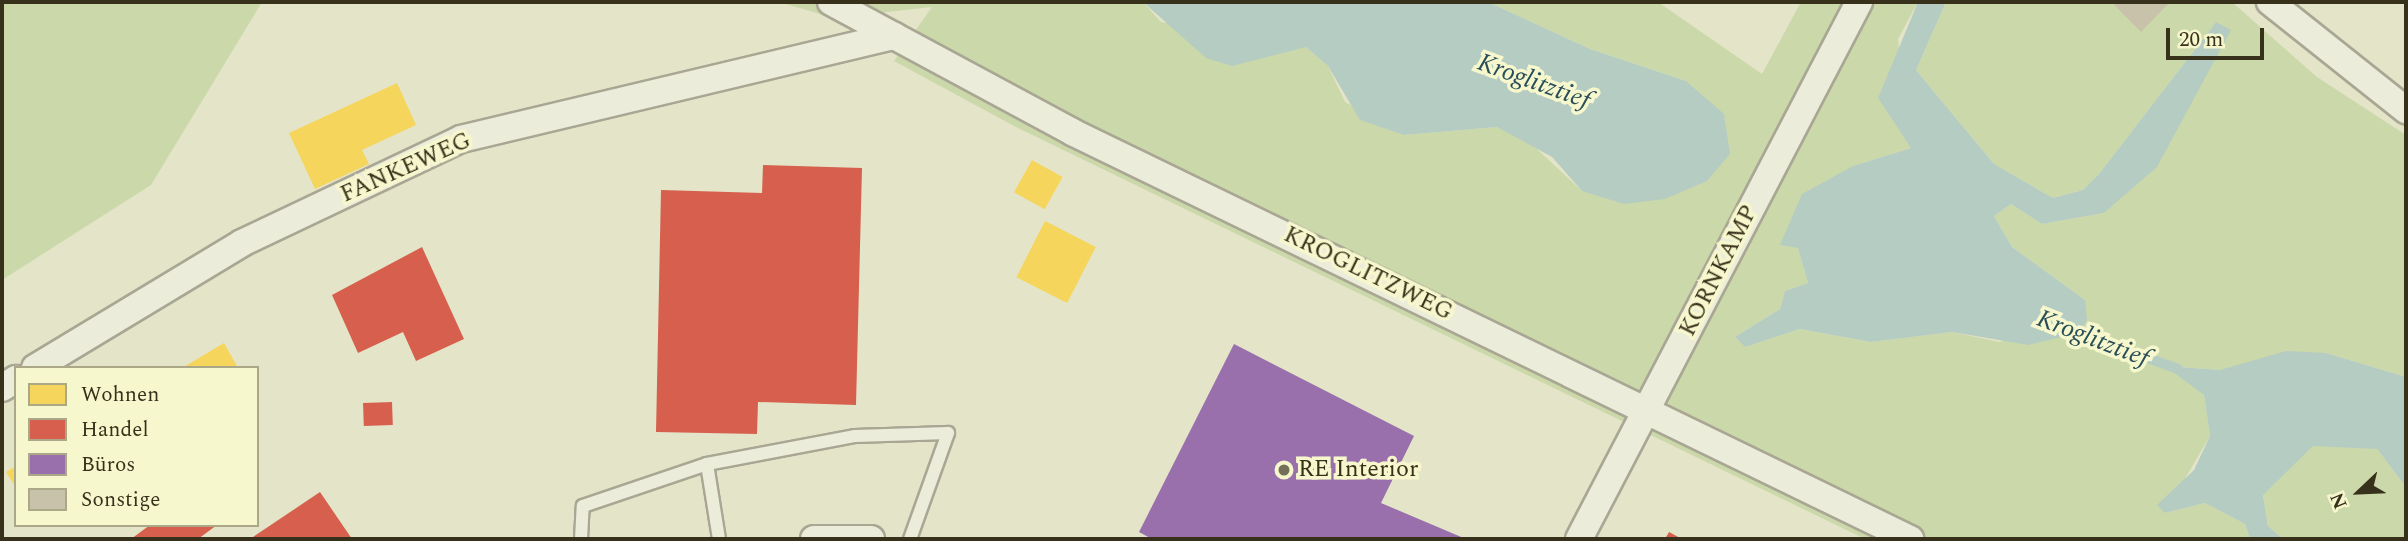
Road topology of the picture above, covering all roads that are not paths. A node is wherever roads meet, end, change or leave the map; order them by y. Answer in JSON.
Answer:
{"nodes":[{"id":1,"x":831,"y":2,"type":"edge"},
{"id":2,"x":1859,"y":2,"type":"edge"},
{"id":3,"x":2270,"y":2,"type":"edge"},
{"id":4,"x":894,"y":36,"type":"junction"},
{"id":5,"x":2406,"y":110,"type":"edge"},
{"id":6,"x":38,"y":366,"type":"edge"},
{"id":7,"x":1647,"y":408,"type":"junction"},
{"id":8,"x":707,"y":464,"type":"junction"},
{"id":9,"x":581,"y":539,"type":"edge"},
{"id":10,"x":719,"y":539,"type":"edge"},
{"id":11,"x":814,"y":539,"type":"edge"},
{"id":12,"x":871,"y":539,"type":"edge"},
{"id":13,"x":909,"y":539,"type":"edge"},
{"id":14,"x":1579,"y":539,"type":"edge"},
{"id":15,"x":1910,"y":539,"type":"edge"}],
"edges":[{"from":1,"to":4,"type":"street","name":"KROGLITZWEG"},
{"from":2,"to":7,"type":"street","name":"KORNKAMP"},
{"from":3,"to":5,"type":"street"},
{"from":4,"to":6,"type":"street","name":"FANKEWEG"},
{"from":4,"to":7,"type":"street","name":"KROGLITZWEG"},
{"from":7,"to":14,"type":"street","name":"KORNKAMP"},
{"from":7,"to":15,"type":"street","name":"KROGLITZWEG"},
{"from":8,"to":9,"type":"lane"},
{"from":8,"to":10,"type":"lane"},
{"from":8,"to":13,"type":"lane"},
{"from":11,"to":12,"type":"street"}]}
